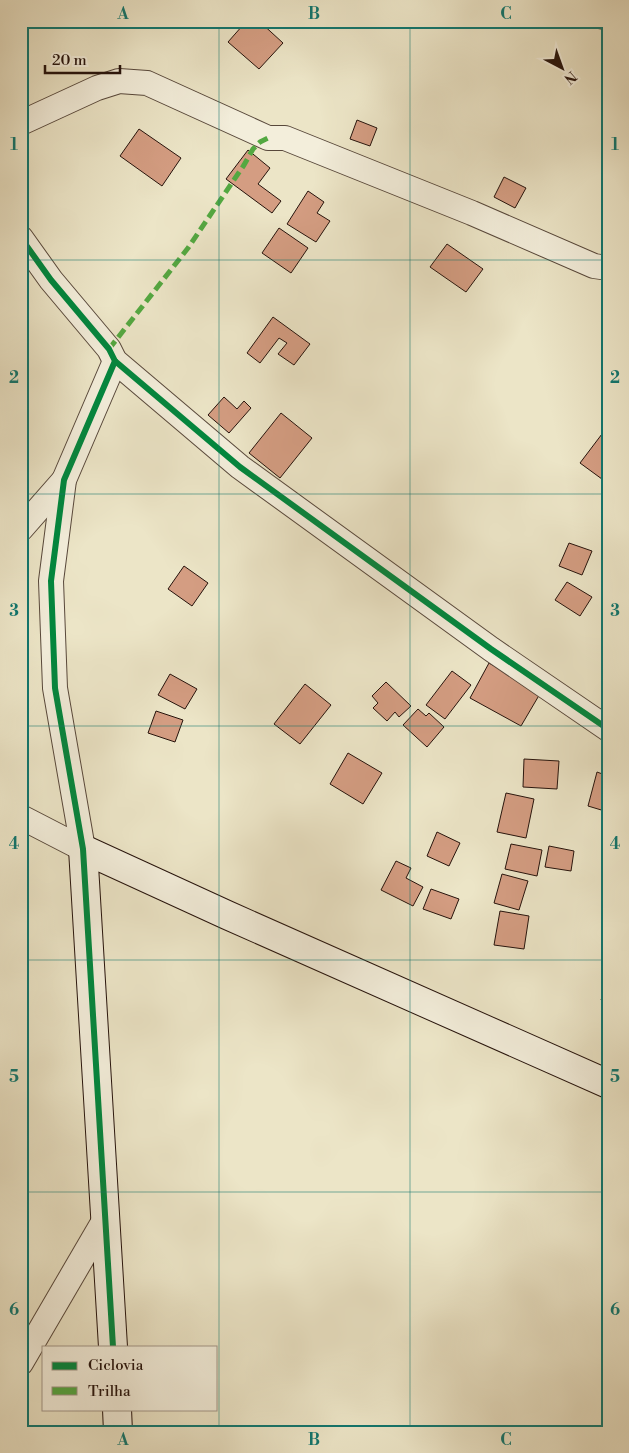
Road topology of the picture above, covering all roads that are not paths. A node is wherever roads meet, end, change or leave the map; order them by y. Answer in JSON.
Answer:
{"nodes":[{"id":1,"x":21,"y":123,"type":"edge"},
{"id":2,"x":21,"y":238,"type":"edge"},
{"id":3,"x":608,"y":268,"type":"edge"},
{"id":4,"x":115,"y":361,"type":"junction"},
{"id":5,"x":64,"y":480,"type":"junction"},
{"id":6,"x":21,"y":529,"type":"edge"},
{"id":7,"x":608,"y":729,"type":"edge"},
{"id":8,"x":21,"y":817,"type":"edge"},
{"id":9,"x":83,"y":849,"type":"junction"},
{"id":10,"x":608,"y":1084,"type":"edge"},
{"id":11,"x":105,"y":1219,"type":"junction"},
{"id":12,"x":113,"y":1346,"type":"edge"},
{"id":13,"x":21,"y":1363,"type":"edge"},
{"id":14,"x":117,"y":1410,"type":"edge"},
{"id":15,"x":118,"y":1432,"type":"edge"}],
"edges":[{"from":1,"to":3,"type":"street"},
{"from":2,"to":4,"type":"street"},
{"from":4,"to":5,"type":"street"},
{"from":4,"to":7,"type":"street"},
{"from":5,"to":6,"type":"street"},
{"from":5,"to":9,"type":"street"},
{"from":8,"to":9,"type":"street"},
{"from":9,"to":10,"type":"street"},
{"from":9,"to":11,"type":"street"},
{"from":11,"to":12,"type":"street"},
{"from":11,"to":13,"type":"street"},
{"from":14,"to":15,"type":"street"}]}
